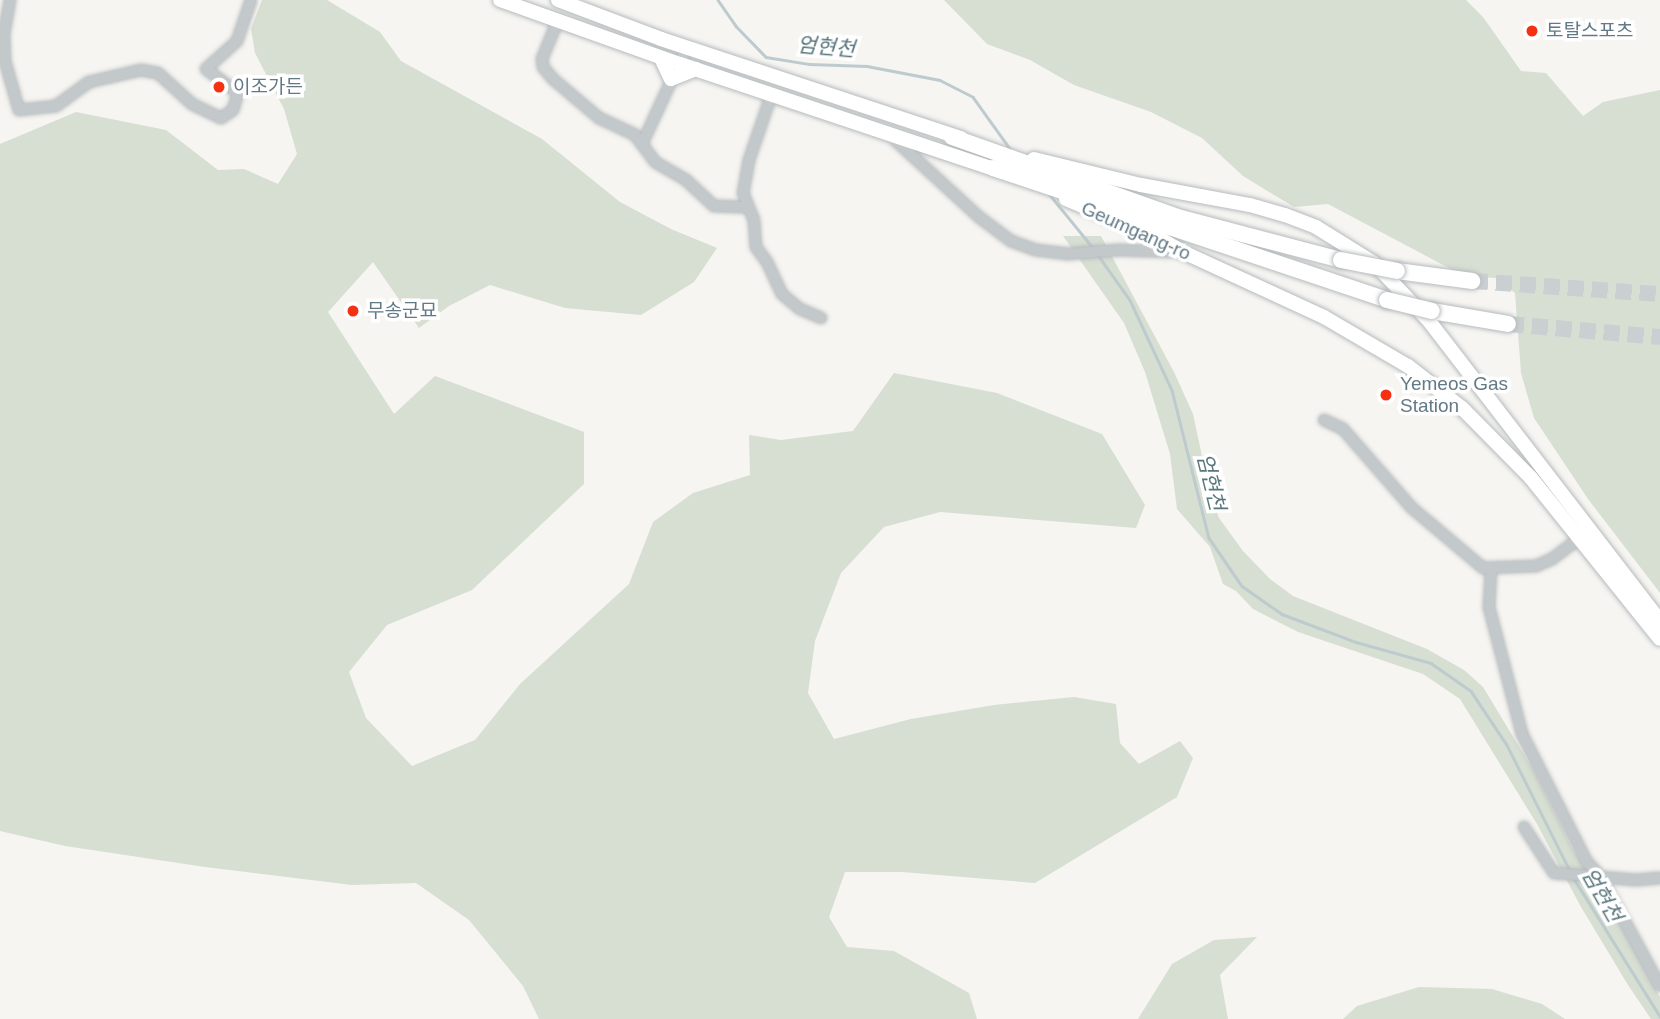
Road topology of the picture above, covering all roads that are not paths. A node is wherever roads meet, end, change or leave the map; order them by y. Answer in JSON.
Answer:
{"nodes":[{"id":1,"x":10,"y":0,"type":"edge"},
{"id":2,"x":251,"y":0,"type":"edge"},
{"id":3,"x":500,"y":0,"type":"edge"},
{"id":4,"x":558,"y":0,"type":"edge"},
{"id":5,"x":558,"y":19,"type":"junction"},
{"id":6,"x":687,"y":47,"type":"junction"},
{"id":7,"x":661,"y":58,"type":"junction"},
{"id":8,"x":680,"y":64,"type":"junction"},
{"id":9,"x":696,"y":69,"type":"junction"},
{"id":10,"x":671,"y":79,"type":"junction"},
{"id":11,"x":772,"y":93,"type":"junction"},
{"id":12,"x":885,"y":131,"type":"junction"},
{"id":13,"x":960,"y":139,"type":"joint"},
{"id":14,"x":642,"y":144,"type":"junction"},
{"id":15,"x":993,"y":168,"type":"joint"},
{"id":16,"x":1062,"y":172,"type":"junction"},
{"id":17,"x":1091,"y":205,"type":"junction"},
{"id":18,"x":748,"y":207,"type":"junction"},
{"id":19,"x":1183,"y":252,"type":"junction"},
{"id":20,"x":1472,"y":281,"type":"tunnel mouth"},
{"id":21,"x":821,"y":318,"type":"dead end"},
{"id":22,"x":1508,"y":324,"type":"tunnel mouth"},
{"id":23,"x":1324,"y":420,"type":"dead end"},
{"id":24,"x":1581,"y":537,"type":"junction"},
{"id":25,"x":1491,"y":569,"type":"junction"},
{"id":26,"x":1660,"y":621,"type":"edge"},
{"id":27,"x":1660,"y":639,"type":"edge"},
{"id":28,"x":1524,"y":827,"type":"dead end"},
{"id":29,"x":1600,"y":876,"type":"junction"},
{"id":30,"x":1660,"y":878,"type":"edge"},
{"id":31,"x":1660,"y":986,"type":"edge"}],
"edges":[{"from":1,"to":2,"type":"street"},
{"from":3,"to":5,"type":"main road"},
{"from":4,"to":6,"type":"main road"},
{"from":5,"to":7,"type":"main road"},
{"from":5,"to":14,"type":"street"},
{"from":6,"to":8,"type":"street"},
{"from":6,"to":13,"type":"main road"},
{"from":7,"to":8,"type":"main road"},
{"from":7,"to":10,"type":"main road"},
{"from":8,"to":9,"type":"main road"},
{"from":8,"to":10,"type":"street"},
{"from":9,"to":10,"type":"main road"},
{"from":9,"to":11,"type":"main road"},
{"from":10,"to":14,"type":"street"},
{"from":11,"to":12,"type":"main road"},
{"from":11,"to":18,"type":"street"},
{"from":12,"to":15,"type":"main road"},
{"from":12,"to":19,"type":"street"},
{"from":13,"to":16,"type":"highway"},
{"from":14,"to":18,"type":"street"},
{"from":15,"to":17,"type":"highway"},
{"from":16,"to":20,"type":"highway","bridge":true},
{"from":16,"to":26,"type":"main road"},
{"from":17,"to":19,"type":"main road","name":"Geumgang-ro"},
{"from":17,"to":22,"type":"highway","bridge":true},
{"from":18,"to":21,"type":"street"},
{"from":19,"to":24,"type":"main road","name":"Geumgang-ro"},
{"from":23,"to":25,"type":"street"},
{"from":24,"to":25,"type":"street"},
{"from":24,"to":27,"type":"main road","name":"Geumgang-ro"},
{"from":25,"to":29,"type":"street"},
{"from":28,"to":29,"type":"street"},
{"from":29,"to":30,"type":"street"},
{"from":29,"to":31,"type":"street"}]}
